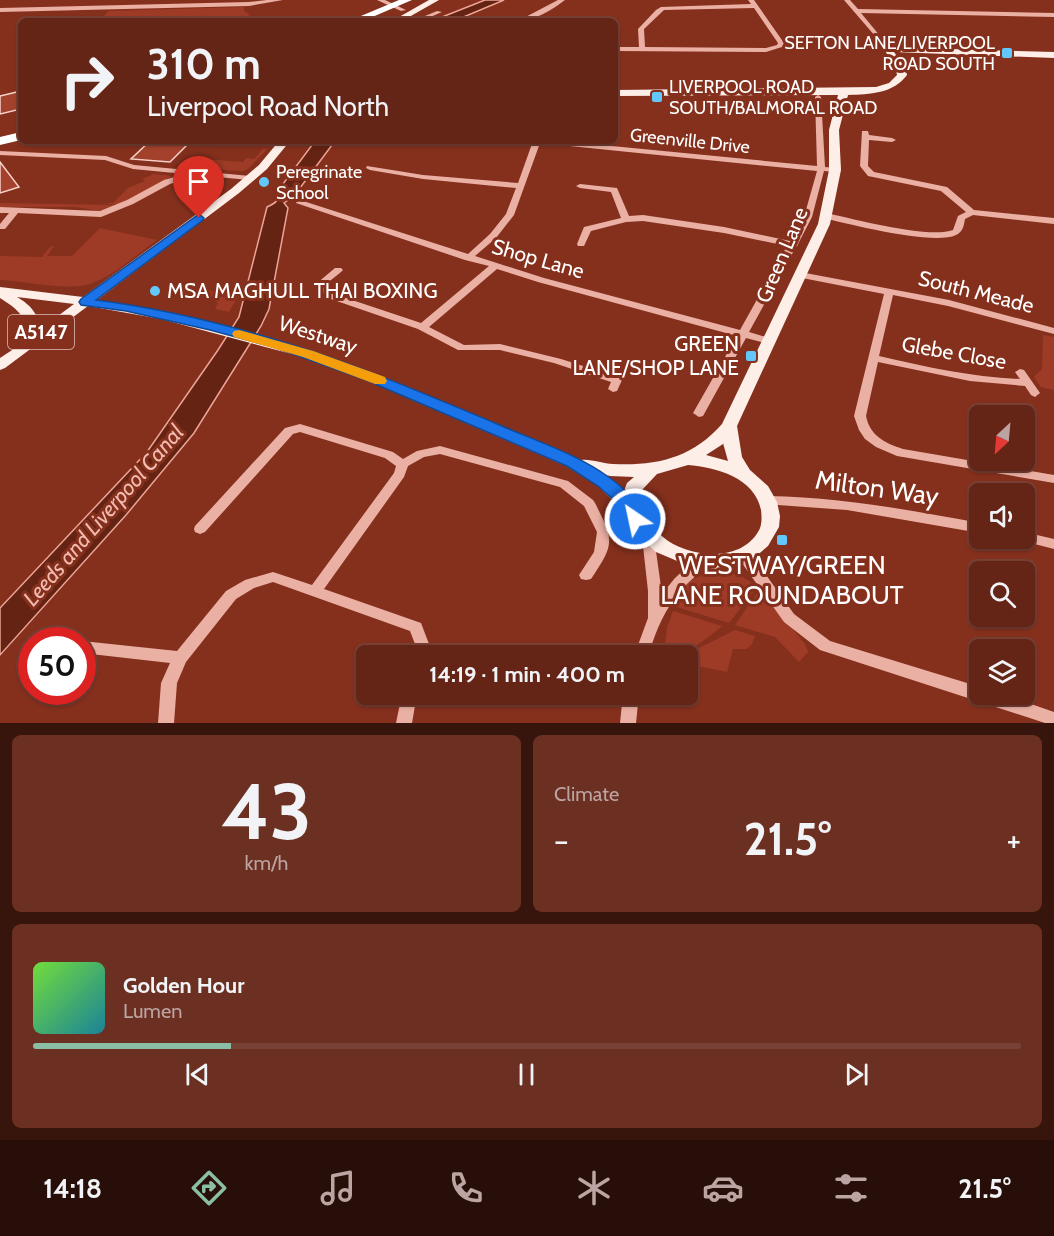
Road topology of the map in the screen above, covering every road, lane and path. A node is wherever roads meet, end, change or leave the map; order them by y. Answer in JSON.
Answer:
{"nodes":[{"id":1,"x":146,"y":0,"type":"edge"},
{"id":2,"x":185,"y":0,"type":"edge"},
{"id":3,"x":280,"y":0,"type":"edge"},
{"id":4,"x":380,"y":0,"type":"edge"},
{"id":5,"x":419,"y":0,"type":"edge"},
{"id":6,"x":424,"y":0,"type":"edge"},
{"id":7,"x":435,"y":0,"type":"edge"},
{"id":8,"x":562,"y":0,"type":"edge"},
{"id":9,"x":847,"y":0,"type":"edge"},
{"id":10,"x":71,"y":1,"type":"edge"},
{"id":11,"x":230,"y":2,"type":"edge"},
{"id":12,"x":14,"y":3,"type":"dead end"},
{"id":13,"x":753,"y":3,"type":"edge"},
{"id":14,"x":400,"y":5,"type":"edge"},
{"id":15,"x":65,"y":8,"type":"junction"},
{"id":16,"x":0,"y":10,"type":"edge"},
{"id":17,"x":857,"y":11,"type":"junction"},
{"id":18,"x":439,"y":12,"type":"dead end"},
{"id":19,"x":1054,"y":15,"type":"edge"},
{"id":20,"x":363,"y":18,"type":"edge"},
{"id":21,"x":380,"y":18,"type":"edge"},
{"id":22,"x":402,"y":18,"type":"edge"},
{"id":23,"x":424,"y":18,"type":"edge"},
{"id":24,"x":528,"y":18,"type":"edge"},
{"id":25,"x":618,"y":49,"type":"edge"},
{"id":26,"x":888,"y":49,"type":"junction"},
{"id":27,"x":642,"y":50,"type":"junction"},
{"id":28,"x":1054,"y":55,"type":"edge"},
{"id":29,"x":844,"y":92,"type":"junction"},
{"id":30,"x":618,"y":93,"type":"edge"},
{"id":31,"x":818,"y":97,"type":"dead end"},
{"id":32,"x":18,"y":128,"type":"edge"},
{"id":33,"x":0,"y":132,"type":"edge"},
{"id":34,"x":18,"y":137,"type":"edge"},
{"id":35,"x":892,"y":140,"type":"dead end"},
{"id":36,"x":0,"y":141,"type":"edge"},
{"id":37,"x":282,"y":144,"type":"edge"},
{"id":38,"x":535,"y":144,"type":"edge"},
{"id":39,"x":566,"y":144,"type":"edge"},
{"id":40,"x":0,"y":153,"type":"edge"},
{"id":41,"x":370,"y":168,"type":"dead end"},
{"id":42,"x":828,"y":170,"type":"junction"},
{"id":43,"x":200,"y":173,"type":"junction"},
{"id":44,"x":250,"y":178,"type":"junction"},
{"id":45,"x":521,"y":186,"type":"junction"},
{"id":46,"x":580,"y":186,"type":"dead end"},
{"id":47,"x":300,"y":203,"type":"dead end"},
{"id":48,"x":0,"y":210,"type":"edge"},
{"id":49,"x":16,"y":210,"type":"junction"},
{"id":50,"x":972,"y":212,"type":"junction"},
{"id":51,"x":826,"y":216,"type":"junction"},
{"id":52,"x":626,"y":219,"type":"junction"},
{"id":53,"x":1054,"y":221,"type":"edge"},
{"id":54,"x":2,"y":227,"type":"dead end"},
{"id":55,"x":581,"y":244,"type":"dead end"},
{"id":56,"x":794,"y":245,"type":"junction"},
{"id":57,"x":468,"y":258,"type":"junction"},
{"id":58,"x":495,"y":266,"type":"junction"},
{"id":59,"x":338,"y":270,"type":"dead end"},
{"id":60,"x":800,"y":275,"type":"junction"},
{"id":61,"x":0,"y":292,"type":"edge"},
{"id":62,"x":889,"y":292,"type":"junction"},
{"id":63,"x":85,"y":302,"type":"junction"},
{"id":64,"x":422,"y":327,"type":"junction"},
{"id":65,"x":1054,"y":331,"type":"edge"},
{"id":66,"x":744,"y":334,"type":"junction"},
{"id":67,"x":769,"y":341,"type":"junction"},
{"id":68,"x":27,"y":342,"type":"junction"},
{"id":69,"x":874,"y":358,"type":"junction"},
{"id":70,"x":0,"y":365,"type":"edge"},
{"id":71,"x":1020,"y":372,"type":"dead end"},
{"id":72,"x":1028,"y":383,"type":"junction"},
{"id":73,"x":613,"y":389,"type":"dead end"},
{"id":74,"x":1035,"y":393,"type":"dead end"},
{"id":75,"x":699,"y":413,"type":"dead end"},
{"id":76,"x":729,"y":426,"type":"junction"},
{"id":77,"x":688,"y":459,"type":"junction"},
{"id":78,"x":572,"y":462,"type":"junction"},
{"id":79,"x":402,"y":464,"type":"junction"},
{"id":80,"x":650,"y":471,"type":"junction"},
{"id":81,"x":742,"y":474,"type":"junction"},
{"id":82,"x":1054,"y":479,"type":"edge"},
{"id":83,"x":768,"y":501,"type":"junction"},
{"id":84,"x":631,"y":507,"type":"junction"},
{"id":85,"x":969,"y":526,"type":"edge"},
{"id":86,"x":200,"y":529,"type":"dead end"},
{"id":87,"x":648,"y":537,"type":"junction"},
{"id":88,"x":1035,"y":540,"type":"edge"},
{"id":89,"x":1054,"y":544,"type":"edge"},
{"id":90,"x":744,"y":555,"type":"junction"},
{"id":91,"x":703,"y":561,"type":"junction"},
{"id":92,"x":586,"y":575,"type":"dead end"},
{"id":93,"x":315,"y":591,"type":"junction"},
{"id":94,"x":654,"y":615,"type":"junction"},
{"id":95,"x":422,"y":645,"type":"edge"},
{"id":96,"x":644,"y":645,"type":"edge"},
{"id":97,"x":96,"y":649,"type":"edge"},
{"id":98,"x":180,"y":658,"type":"junction"},
{"id":99,"x":969,"y":691,"type":"edge"},
{"id":100,"x":408,"y":705,"type":"edge"},
{"id":101,"x":630,"y":705,"type":"edge"},
{"id":102,"x":1013,"y":705,"type":"edge"},
{"id":103,"x":1054,"y":719,"type":"edge"},
{"id":104,"x":166,"y":723,"type":"edge"},
{"id":105,"x":404,"y":723,"type":"edge"},
{"id":106,"x":628,"y":723,"type":"edge"}],
"edges":[{"from":1,"to":2,"type":"street"},
{"from":3,"to":11,"type":"street"},
{"from":4,"to":14,"type":"street"},
{"from":5,"to":14,"type":"highway"},
{"from":6,"to":14,"type":"highway"},
{"from":7,"to":22,"type":"main road"},
{"from":8,"to":24,"type":"street"},
{"from":9,"to":17,"type":"street"},
{"from":10,"to":12,"type":"street"},
{"from":10,"to":15,"type":"street"},
{"from":11,"to":15,"type":"street"},
{"from":13,"to":27,"type":"street"},
{"from":13,"to":27,"type":"street"},
{"from":14,"to":20,"type":"highway"},
{"from":14,"to":21,"type":"highway"},
{"from":15,"to":16,"type":"street"},
{"from":17,"to":19,"type":"street"},
{"from":17,"to":26,"type":"street"},
{"from":18,"to":23,"type":"street"},
{"from":25,"to":27,"type":"street"},
{"from":26,"to":28,"type":"main road"},
{"from":26,"to":29,"type":"main road"},
{"from":29,"to":30,"type":"main road"},
{"from":29,"to":42,"type":"main road","name":"Green Lane"},
{"from":31,"to":42,"type":"street"},
{"from":32,"to":33,"type":"highway"},
{"from":34,"to":36,"type":"highway"},
{"from":35,"to":50,"type":"street"},
{"from":37,"to":44,"type":"main road","number":"A5147"},
{"from":38,"to":45,"type":"street","name":"Greenville Drive"},
{"from":39,"to":42,"type":"street","name":"Greenville Drive"},
{"from":40,"to":43,"type":"street"},
{"from":41,"to":45,"type":"street"},
{"from":42,"to":51,"type":"main road","name":"Green Lane"},
{"from":42,"to":56,"type":"street"},
{"from":43,"to":44,"type":"street"},
{"from":43,"to":49,"type":"street"},
{"from":44,"to":63,"type":"main road","number":"A5147"},
{"from":45,"to":57,"type":"street","name":"Greenville Drive"},
{"from":46,"to":52,"type":"street"},
{"from":47,"to":57,"type":"street","name":"Shop Lane"},
{"from":48,"to":49,"type":"street"},
{"from":49,"to":54,"type":"street"},
{"from":50,"to":51,"type":"street"},
{"from":50,"to":53,"type":"street"},
{"from":51,"to":60,"type":"main road","name":"Green Lane"},
{"from":52,"to":55,"type":"street"},
{"from":52,"to":56,"type":"street"},
{"from":56,"to":66,"type":"street"},
{"from":57,"to":58,"type":"street","name":"Shop Lane"},
{"from":58,"to":64,"type":"street"},
{"from":58,"to":66,"type":"street","name":"Shop Lane"},
{"from":59,"to":64,"type":"street"},
{"from":60,"to":62,"type":"street","name":"South Meade"},
{"from":60,"to":67,"type":"main road","name":"Green Lane"},
{"from":61,"to":63,"type":"main road","name":"Westway","number":"A5147"},
{"from":61,"to":68,"type":"main road"},
{"from":62,"to":65,"type":"street","name":"South Meade"},
{"from":62,"to":69,"type":"street","name":"South Meade"},
{"from":63,"to":68,"type":"main road","number":"A5147"},
{"from":63,"to":78,"type":"main road","name":"Westway"},
{"from":64,"to":73,"type":"street"},
{"from":66,"to":67,"type":"street","name":"Shop Lane"},
{"from":66,"to":75,"type":"street"},
{"from":67,"to":76,"type":"main road","name":"Green Lane"},
{"from":68,"to":70,"type":"main road","number":"A5147"},
{"from":69,"to":72,"type":"street","name":"Glebe Close"},
{"from":69,"to":82,"type":"street","name":"South Meade"},
{"from":71,"to":72,"type":"street","name":"Glebe Close"},
{"from":72,"to":74,"type":"street","name":"Glebe Close"},
{"from":76,"to":77,"type":"main road","name":"Green Lane"},
{"from":76,"to":81,"type":"main road"},
{"from":77,"to":80,"type":"main road"},
{"from":77,"to":81,"type":"main road"},
{"from":78,"to":80,"type":"main road","name":"Westway"},
{"from":78,"to":84,"type":"main road","name":"Westway"},
{"from":79,"to":86,"type":"street"},
{"from":79,"to":92,"type":"street"},
{"from":79,"to":93,"type":"street"},
{"from":80,"to":84,"type":"main road"},
{"from":81,"to":83,"type":"main road"},
{"from":83,"to":85,"type":"street","name":"Milton Way"},
{"from":83,"to":90,"type":"main road"},
{"from":84,"to":87,"type":"main road"},
{"from":87,"to":91,"type":"main road"},
{"from":87,"to":94,"type":"street"},
{"from":88,"to":89,"type":"street"},
{"from":90,"to":91,"type":"main road"},
{"from":90,"to":99,"type":"street"},
{"from":91,"to":94,"type":"street"},
{"from":93,"to":95,"type":"street"},
{"from":93,"to":98,"type":"street"},
{"from":94,"to":96,"type":"street"},
{"from":97,"to":98,"type":"street"},
{"from":98,"to":104,"type":"street"},
{"from":100,"to":105,"type":"street"},
{"from":101,"to":106,"type":"street"},
{"from":102,"to":103,"type":"street"}]}
